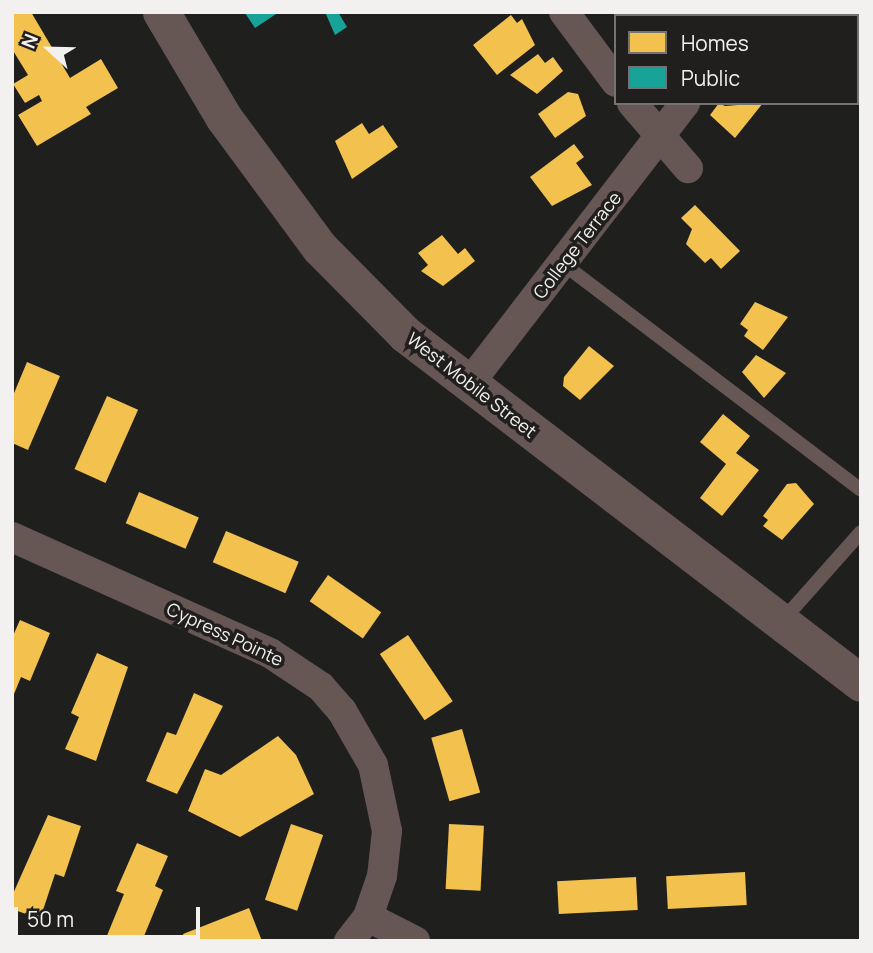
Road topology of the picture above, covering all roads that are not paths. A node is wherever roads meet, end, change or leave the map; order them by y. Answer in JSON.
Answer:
{"nodes":[{"id":1,"x":161,"y":12,"type":"edge"},
{"id":2,"x":564,"y":12,"type":"edge"},
{"id":3,"x":614,"y":79,"type":"edge"},
{"id":4,"x":633,"y":105,"type":"edge"},
{"id":5,"x":683,"y":105,"type":"edge"},
{"id":6,"x":659,"y":140,"type":"junction"},
{"id":7,"x":688,"y":167,"type":"dead end"},
{"id":8,"x":562,"y":263,"type":"junction"},
{"id":9,"x":467,"y":385,"type":"junction"},
{"id":10,"x":861,"y":489,"type":"edge"},
{"id":11,"x":861,"y":532,"type":"edge"},
{"id":12,"x":12,"y":537,"type":"edge"},
{"id":13,"x":782,"y":621,"type":"junction"},
{"id":14,"x":861,"y":683,"type":"edge"},
{"id":15,"x":368,"y":917,"type":"junction"},
{"id":16,"x":349,"y":941,"type":"edge"},
{"id":17,"x":415,"y":941,"type":"edge"}],
"edges":[{"from":1,"to":9,"type":"street","name":"West Mobile Street"},
{"from":2,"to":3,"type":"street"},
{"from":4,"to":6,"type":"street"},
{"from":5,"to":6,"type":"street","name":"College Terrace"},
{"from":6,"to":7,"type":"street"},
{"from":6,"to":8,"type":"street","name":"College Terrace"},
{"from":8,"to":9,"type":"street","name":"College Terrace"},
{"from":8,"to":10,"type":"lane"},
{"from":9,"to":13,"type":"street","name":"West Mobile Street"},
{"from":11,"to":13,"type":"lane"},
{"from":12,"to":15,"type":"street","name":"Cypress Pointe"},
{"from":13,"to":14,"type":"street","name":"West Mobile Street"},
{"from":15,"to":16,"type":"street","name":"Cypress Pointe"},
{"from":15,"to":17,"type":"street"}]}
